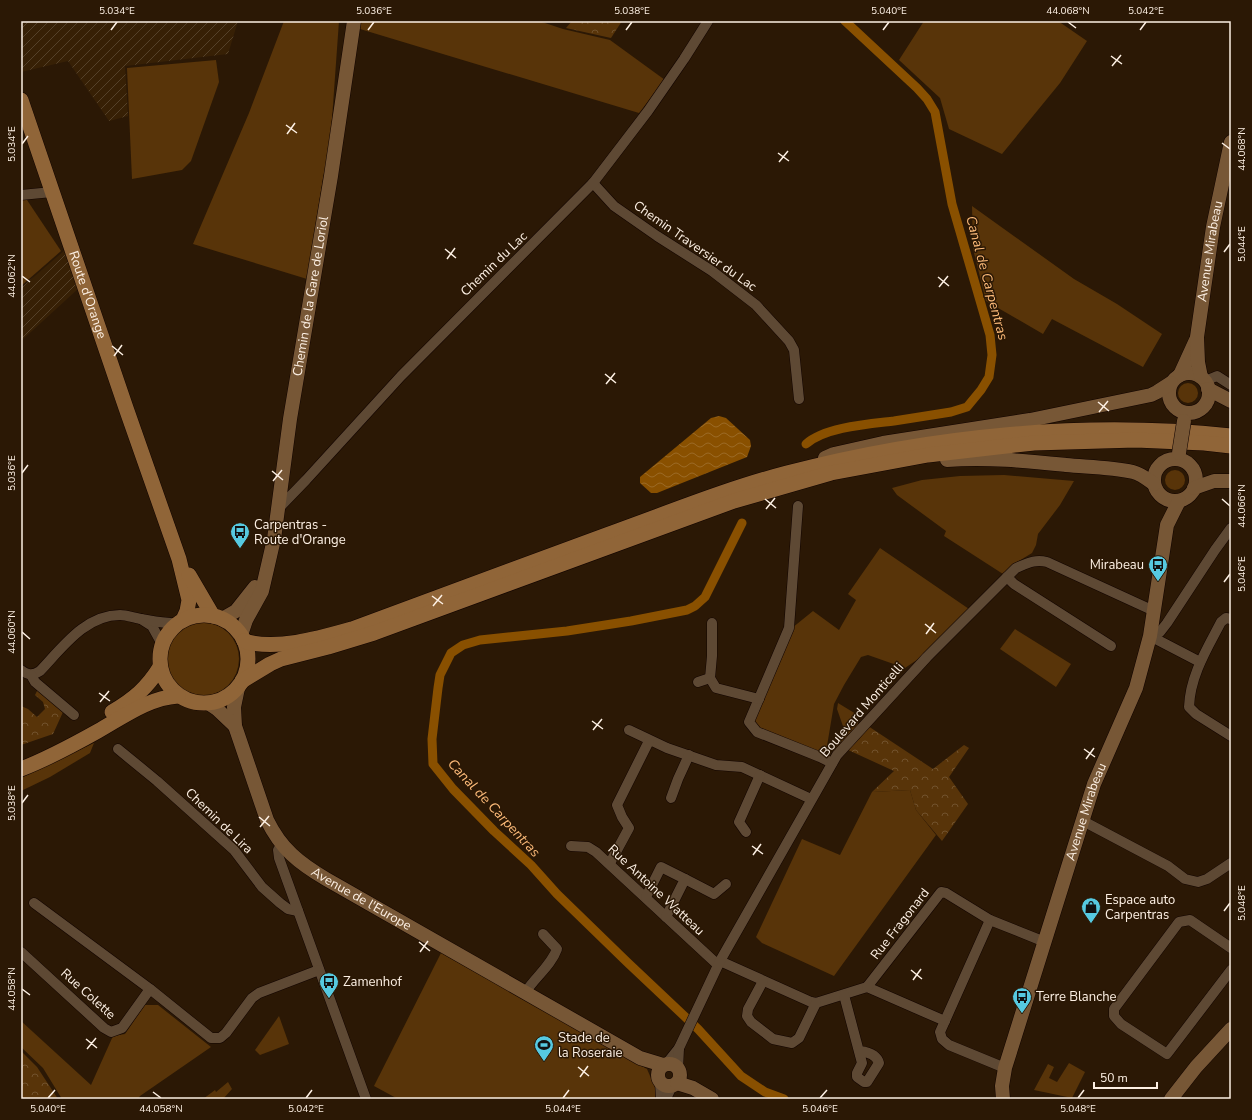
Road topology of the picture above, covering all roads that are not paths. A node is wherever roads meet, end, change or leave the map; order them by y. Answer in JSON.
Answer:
{"nodes":[{"id":1,"x":354,"y":21,"type":"edge"},
{"id":2,"x":708,"y":21,"type":"edge"},
{"id":3,"x":21,"y":100,"type":"edge"},
{"id":4,"x":1231,"y":142,"type":"edge"},
{"id":5,"x":592,"y":184,"type":"junction"},
{"id":6,"x":52,"y":192,"type":"junction"},
{"id":7,"x":21,"y":195,"type":"edge"},
{"id":8,"x":1197,"y":337,"type":"junction"},
{"id":9,"x":1176,"y":379,"type":"junction"},
{"id":10,"x":1205,"y":382,"type":"junction"},
{"id":11,"x":1231,"y":385,"type":"edge"},
{"id":12,"x":799,"y":399,"type":"dead end"},
{"id":13,"x":1231,"y":401,"type":"edge"},
{"id":14,"x":1184,"y":417,"type":"junction"},
{"id":15,"x":1231,"y":436,"type":"edge"},
{"id":16,"x":1231,"y":446,"type":"edge"},
{"id":17,"x":1179,"y":456,"type":"junction"},
{"id":18,"x":873,"y":465,"type":"junction"},
{"id":19,"x":788,"y":473,"type":"junction"},
{"id":20,"x":1231,"y":481,"type":"edge"},
{"id":21,"x":1154,"y":484,"type":"junction"},
{"id":22,"x":1194,"y":488,"type":"junction"},
{"id":23,"x":1163,"y":497,"type":"junction"},
{"id":24,"x":1180,"y":500,"type":"junction"},
{"id":25,"x":798,"y":506,"type":"dead end"},
{"id":26,"x":278,"y":509,"type":"junction"},
{"id":27,"x":1167,"y":525,"type":"junction"},
{"id":28,"x":1231,"y":528,"type":"edge"},
{"id":29,"x":179,"y":559,"type":"junction"},
{"id":30,"x":266,"y":570,"type":"junction"},
{"id":31,"x":1007,"y":577,"type":"junction"},
{"id":32,"x":1154,"y":611,"type":"junction"},
{"id":33,"x":217,"y":617,"type":"junction"},
{"id":34,"x":141,"y":619,"type":"junction"},
{"id":35,"x":1231,"y":620,"type":"edge"},
{"id":36,"x":180,"y":621,"type":"junction"},
{"id":37,"x":712,"y":623,"type":"dead end"},
{"id":38,"x":1150,"y":636,"type":"junction"},
{"id":39,"x":243,"y":638,"type":"junction"},
{"id":40,"x":162,"y":644,"type":"junction"},
{"id":41,"x":1111,"y":646,"type":"dead end"},
{"id":42,"x":1200,"y":662,"type":"junction"},
{"id":43,"x":160,"y":667,"type":"junction"},
{"id":44,"x":21,"y":670,"type":"edge"},
{"id":45,"x":31,"y":675,"type":"junction"},
{"id":46,"x":710,"y":678,"type":"junction"},
{"id":47,"x":243,"y":682,"type":"junction"},
{"id":48,"x":698,"y":682,"type":"dead end"},
{"id":49,"x":178,"y":696,"type":"junction"},
{"id":50,"x":759,"y":699,"type":"junction"},
{"id":51,"x":208,"y":703,"type":"junction"},
{"id":52,"x":74,"y":715,"type":"dead end"},
{"id":53,"x":235,"y":726,"type":"junction"},
{"id":54,"x":630,"y":730,"type":"dead end"},
{"id":55,"x":1231,"y":736,"type":"edge"},
{"id":56,"x":650,"y":741,"type":"junction"},
{"id":57,"x":118,"y":750,"type":"dead end"},
{"id":58,"x":689,"y":755,"type":"junction"},
{"id":59,"x":21,"y":759,"type":"edge"},
{"id":60,"x":832,"y":763,"type":"junction"},
{"id":61,"x":21,"y":770,"type":"edge"},
{"id":62,"x":760,"y":775,"type":"junction"},
{"id":63,"x":671,"y":798,"type":"dead end"},
{"id":64,"x":811,"y":799,"type":"junction"},
{"id":65,"x":1083,"y":821,"type":"junction"},
{"id":66,"x":746,"y":832,"type":"dead end"},
{"id":67,"x":281,"y":845,"type":"junction"},
{"id":68,"x":571,"y":846,"type":"dead end"},
{"id":69,"x":610,"y":863,"type":"junction"},
{"id":70,"x":1231,"y":864,"type":"edge"},
{"id":71,"x":686,"y":879,"type":"junction"},
{"id":72,"x":726,"y":884,"type":"dead end"},
{"id":73,"x":646,"y":897,"type":"junction"},
{"id":74,"x":34,"y":903,"type":"dead end"},
{"id":75,"x":298,"y":911,"type":"junction"},
{"id":76,"x":666,"y":917,"type":"junction"},
{"id":77,"x":990,"y":920,"type":"junction"},
{"id":78,"x":543,"y":934,"type":"dead end"},
{"id":79,"x":1045,"y":942,"type":"junction"},
{"id":80,"x":1231,"y":948,"type":"edge"},
{"id":81,"x":21,"y":952,"type":"edge"},
{"id":82,"x":719,"y":963,"type":"junction"},
{"id":83,"x":319,"y":970,"type":"junction"},
{"id":84,"x":1231,"y":970,"type":"edge"},
{"id":85,"x":763,"y":981,"type":"junction"},
{"id":86,"x":867,"y":987,"type":"junction"},
{"id":87,"x":150,"y":989,"type":"junction"},
{"id":88,"x":526,"y":993,"type":"junction"},
{"id":89,"x":844,"y":995,"type":"junction"},
{"id":90,"x":816,"y":1003,"type":"junction"},
{"id":91,"x":945,"y":1022,"type":"junction"},
{"id":92,"x":1231,"y":1029,"type":"edge"},
{"id":93,"x":860,"y":1051,"type":"dead end"},
{"id":94,"x":1005,"y":1068,"type":"junction"},
{"id":95,"x":669,"y":1074,"type":"junction"},
{"id":96,"x":366,"y":1099,"type":"edge"},
{"id":97,"x":661,"y":1099,"type":"edge"},
{"id":98,"x":666,"y":1099,"type":"edge"},
{"id":99,"x":712,"y":1099,"type":"edge"},
{"id":100,"x":1003,"y":1099,"type":"edge"},
{"id":101,"x":1171,"y":1099,"type":"edge"}],
"edges":[{"from":1,"to":26,"type":"main road","name":"Chemin de la Gare de Loriol"},
{"from":2,"to":5,"type":"street","name":"Chemin du Lac"},
{"from":3,"to":6,"type":"main road","name":"Route d'Orange"},
{"from":4,"to":8,"type":"main road","name":"Avenue Mirabeau"},
{"from":5,"to":12,"type":"street","name":"Chemin Traversier du Lac"},
{"from":5,"to":26,"type":"street","name":"Chemin du Lac"},
{"from":6,"to":7,"type":"street"},
{"from":6,"to":29,"type":"main road","name":"Route d'Orange"},
{"from":8,"to":9,"type":"main road"},
{"from":8,"to":10,"type":"main road"},
{"from":9,"to":10,"type":"main road"},
{"from":9,"to":14,"type":"main road"},
{"from":9,"to":19,"type":"main road"},
{"from":10,"to":11,"type":"street"},
{"from":10,"to":13,"type":"main road"},
{"from":10,"to":14,"type":"main road"},
{"from":14,"to":17,"type":"main road","bridge":true},
{"from":15,"to":19,"type":"main road"},
{"from":16,"to":18,"type":"main road"},
{"from":17,"to":21,"type":"main road"},
{"from":17,"to":22,"type":"main road"},
{"from":18,"to":21,"type":"main road"},
{"from":18,"to":47,"type":"main road"},
{"from":19,"to":39,"type":"main road"},
{"from":20,"to":22,"type":"main road"},
{"from":21,"to":23,"type":"main road"},
{"from":22,"to":24,"type":"main road"},
{"from":23,"to":24,"type":"main road"},
{"from":23,"to":27,"type":"main road"},
{"from":24,"to":27,"type":"main road"},
{"from":25,"to":50,"type":"street"},
{"from":26,"to":30,"type":"main road","name":"Chemin de la Gare de Loriol"},
{"from":27,"to":32,"type":"main road","name":"Avenue Mirabeau"},
{"from":28,"to":38,"type":"street"},
{"from":29,"to":33,"type":"main road","name":"Route d'Orange"},
{"from":29,"to":36,"type":"main road","name":"Route d'Orange"},
{"from":30,"to":33,"type":"main road","name":"Chemin de la Gare de Loriol"},
{"from":30,"to":39,"type":"main road","name":"Chemin de la Gare de Loriol"},
{"from":31,"to":32,"type":"street","name":"Boulevard Monticelli"},
{"from":31,"to":41,"type":"street"},
{"from":31,"to":60,"type":"street","name":"Boulevard Monticelli"},
{"from":32,"to":38,"type":"main road","name":"Avenue Mirabeau"},
{"from":33,"to":36,"type":"main road"},
{"from":33,"to":39,"type":"main road"},
{"from":34,"to":36,"type":"street"},
{"from":34,"to":40,"type":"street"},
{"from":34,"to":45,"type":"street"},
{"from":35,"to":42,"type":"street"},
{"from":36,"to":40,"type":"main road"},
{"from":37,"to":46,"type":"street"},
{"from":38,"to":42,"type":"street"},
{"from":38,"to":65,"type":"main road","name":"Avenue Mirabeau"},
{"from":39,"to":47,"type":"main road"},
{"from":40,"to":43,"type":"main road"},
{"from":42,"to":55,"type":"street"},
{"from":43,"to":49,"type":"main road"},
{"from":43,"to":59,"type":"main road"},
{"from":44,"to":45,"type":"street"},
{"from":45,"to":52,"type":"street"},
{"from":46,"to":48,"type":"street"},
{"from":46,"to":50,"type":"street"},
{"from":47,"to":51,"type":"main road"},
{"from":47,"to":53,"type":"main road","name":"Avenue de l'Europe"},
{"from":49,"to":51,"type":"main road"},
{"from":49,"to":61,"type":"main road"},
{"from":50,"to":60,"type":"street"},
{"from":51,"to":53,"type":"main road","name":"Avenue de l'Europe"},
{"from":53,"to":67,"type":"main road","name":"Avenue de l'Europe"},
{"from":54,"to":56,"type":"street"},
{"from":56,"to":58,"type":"street"},
{"from":56,"to":69,"type":"street"},
{"from":57,"to":75,"type":"street","name":"Chemin de Lira"},
{"from":58,"to":62,"type":"street"},
{"from":58,"to":63,"type":"street"},
{"from":60,"to":64,"type":"street","name":"Boulevard Monticelli"},
{"from":62,"to":64,"type":"street"},
{"from":62,"to":66,"type":"street"},
{"from":64,"to":82,"type":"street","name":"Boulevard Monticelli"},
{"from":65,"to":70,"type":"street"},
{"from":65,"to":79,"type":"main road","name":"Avenue Mirabeau"},
{"from":67,"to":75,"type":"street"},
{"from":67,"to":88,"type":"main road","name":"Avenue de l'Europe"},
{"from":68,"to":69,"type":"street","name":"Rue Antoine Watteau"},
{"from":69,"to":73,"type":"street","name":"Rue Antoine Watteau"},
{"from":71,"to":72,"type":"street"},
{"from":71,"to":73,"type":"street"},
{"from":71,"to":76,"type":"street"},
{"from":73,"to":76,"type":"street","name":"Rue Antoine Watteau"},
{"from":74,"to":87,"type":"street"},
{"from":75,"to":83,"type":"street"},
{"from":76,"to":82,"type":"street","name":"Rue Antoine Watteau"},
{"from":77,"to":79,"type":"street","name":"Rue Fragonard"},
{"from":77,"to":86,"type":"street","name":"Rue Fragonard"},
{"from":77,"to":91,"type":"street"},
{"from":78,"to":88,"type":"street"},
{"from":79,"to":94,"type":"main road","name":"Avenue Mirabeau"},
{"from":80,"to":84,"type":"street"},
{"from":81,"to":87,"type":"street","name":"Rue Colette"},
{"from":82,"to":85,"type":"street","name":"Rue Antoine Watteau"},
{"from":82,"to":95,"type":"street","name":"Boulevard Monticelli"},
{"from":83,"to":87,"type":"street"},
{"from":83,"to":96,"type":"street"},
{"from":85,"to":90,"type":"street","name":"Rue Antoine Watteau"},
{"from":85,"to":90,"type":"street"},
{"from":86,"to":89,"type":"street"},
{"from":86,"to":91,"type":"street"},
{"from":88,"to":95,"type":"main road","name":"Avenue de l'Europe"},
{"from":89,"to":90,"type":"street"},
{"from":89,"to":93,"type":"street"},
{"from":91,"to":94,"type":"street"},
{"from":92,"to":101,"type":"main road"},
{"from":94,"to":100,"type":"main road","name":"Avenue Mirabeau"},
{"from":95,"to":97,"type":"street","name":"Boulevard Monticelli"},
{"from":95,"to":98,"type":"street"},
{"from":95,"to":99,"type":"main road","name":"Avenue de l'Europe"}]}
